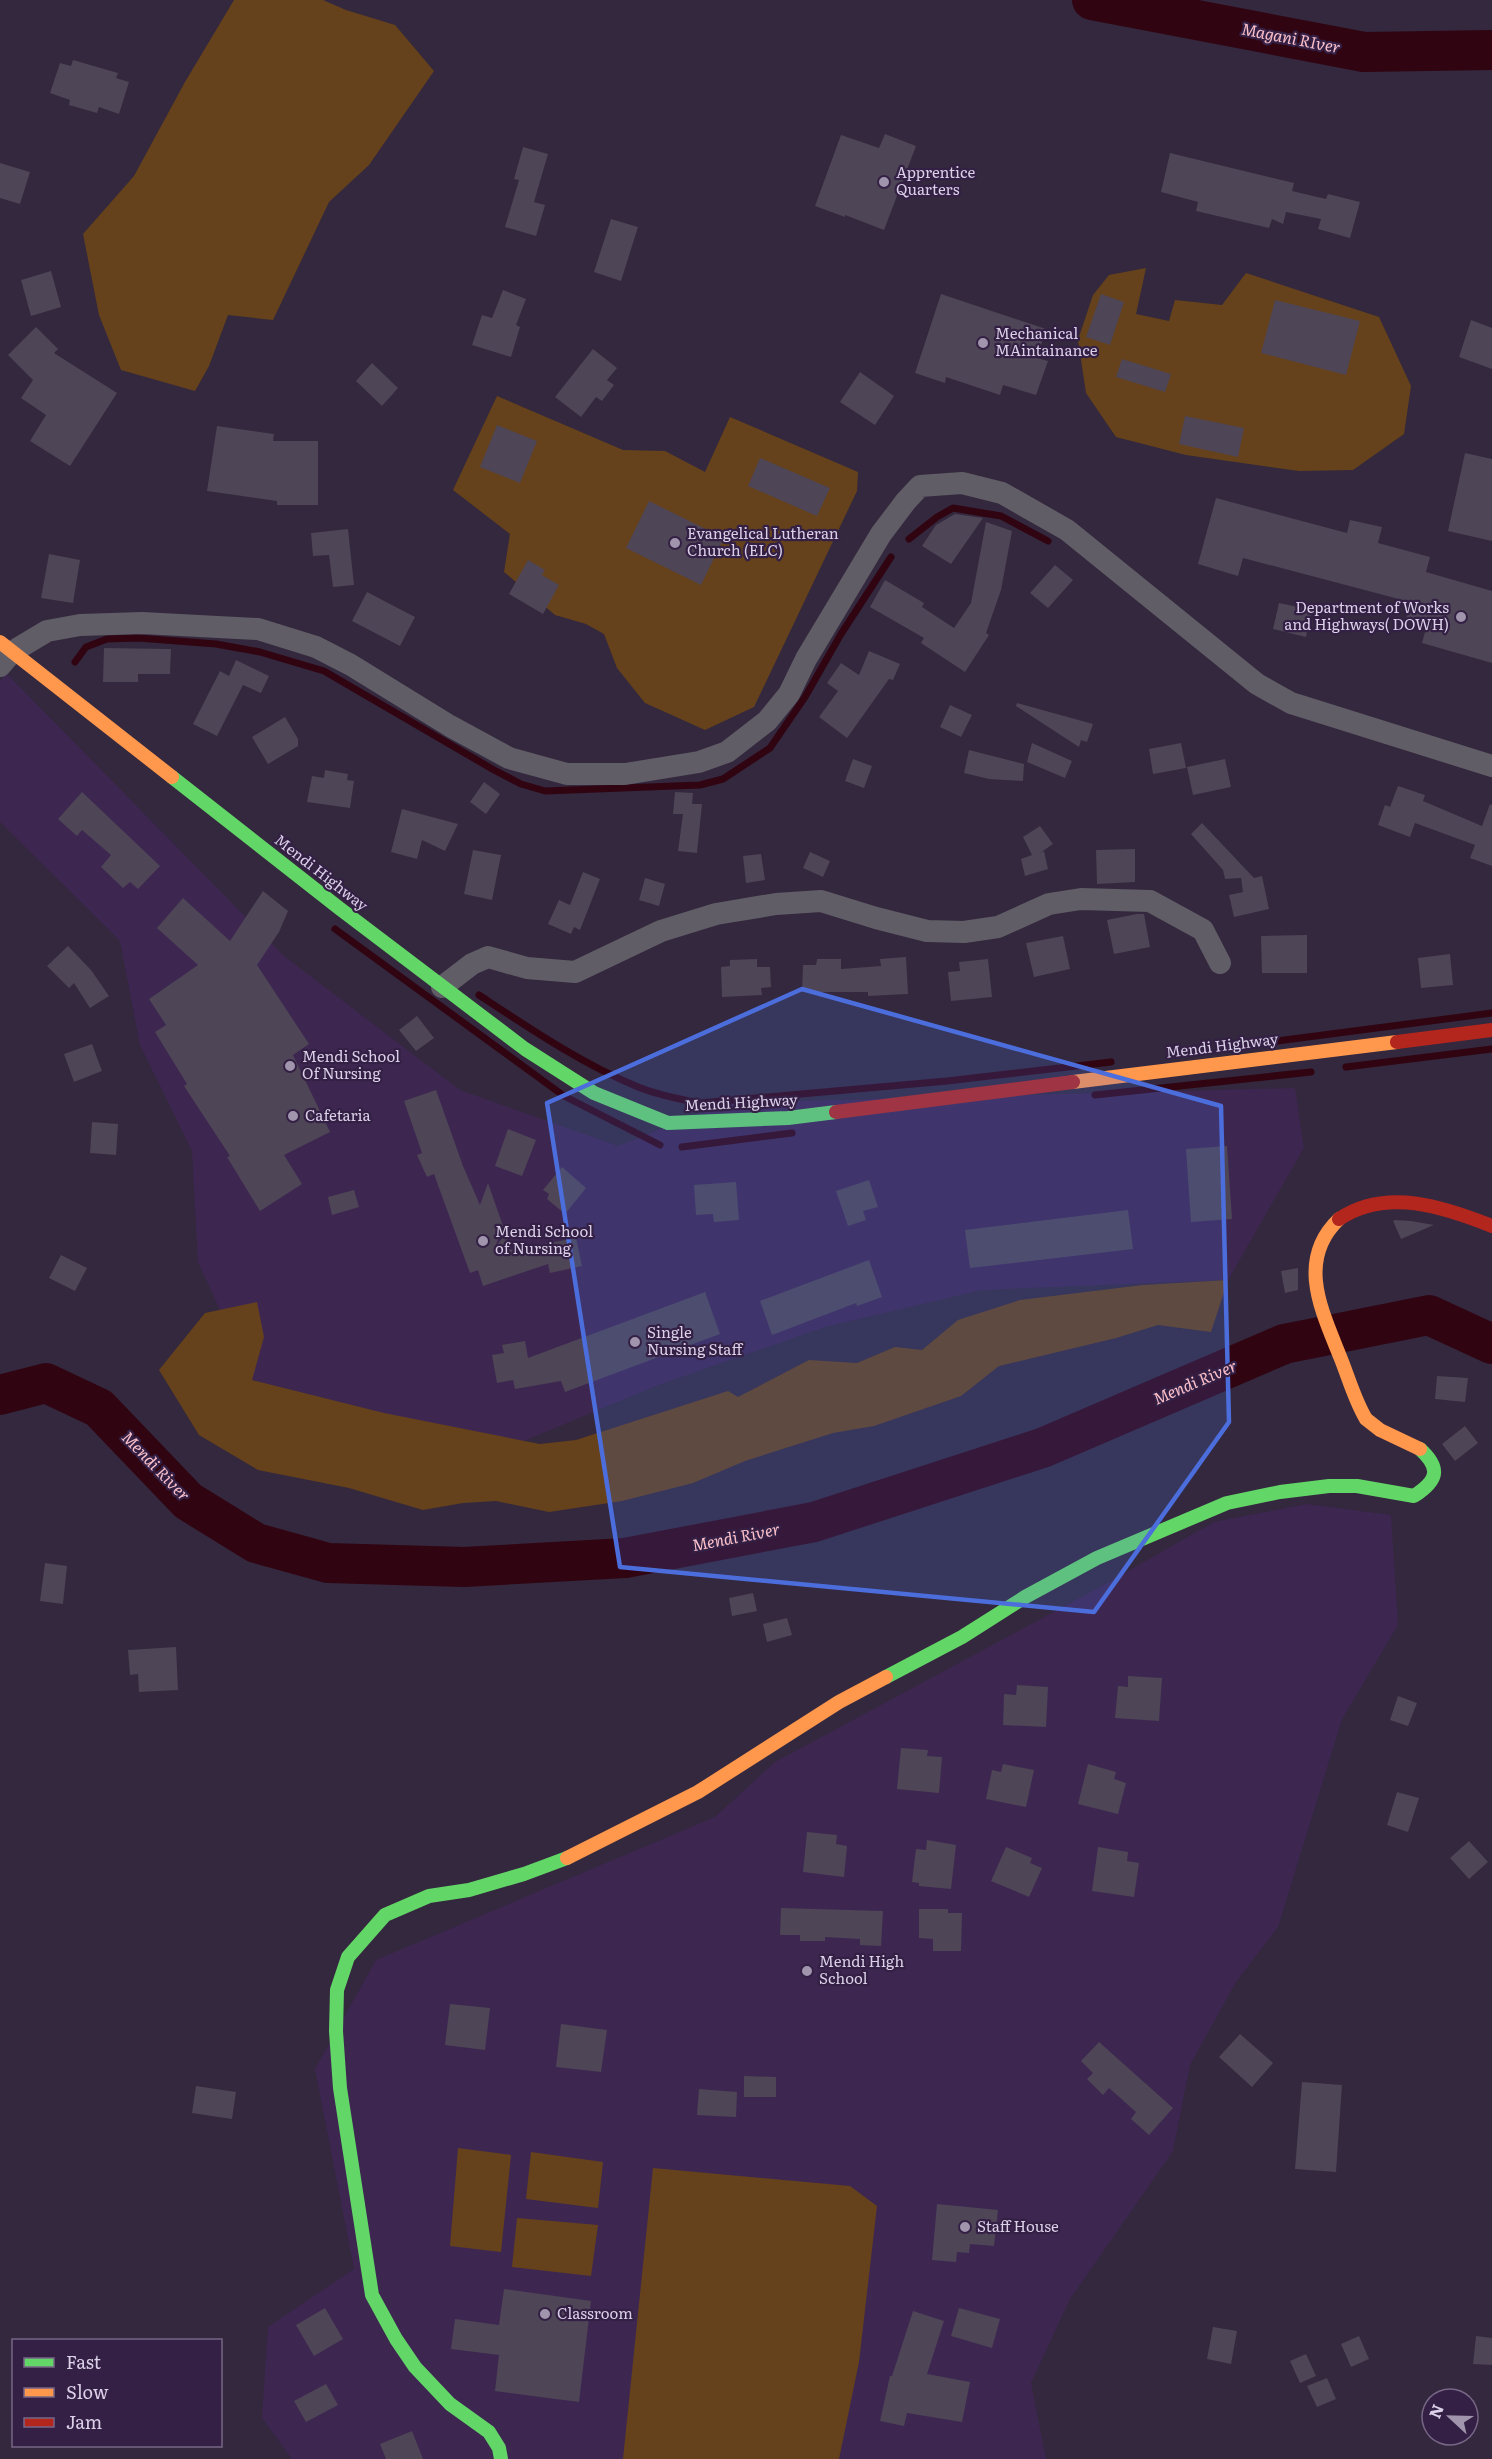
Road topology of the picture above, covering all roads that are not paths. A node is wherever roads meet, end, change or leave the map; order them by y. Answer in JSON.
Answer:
{"nodes":[{"id":1,"x":4,"y":653,"type":"edge"},
{"id":2,"x":1492,"y":766,"type":"edge"},
{"id":3,"x":1220,"y":963,"type":"dead end"},
{"id":4,"x":442,"y":987,"type":"junction"},
{"id":5,"x":1492,"y":1030,"type":"edge"},
{"id":6,"x":1492,"y":1226,"type":"edge"},
{"id":7,"x":501,"y":2459,"type":"edge"}],
"edges":[{"from":1,"to":2,"type":"street"},
{"from":1,"to":4,"type":"street","name":"Mendi Highway"},
{"from":3,"to":4,"type":"street"},
{"from":4,"to":5,"type":"street","name":"Mendi Highway"},
{"from":6,"to":7,"type":"street"}]}
